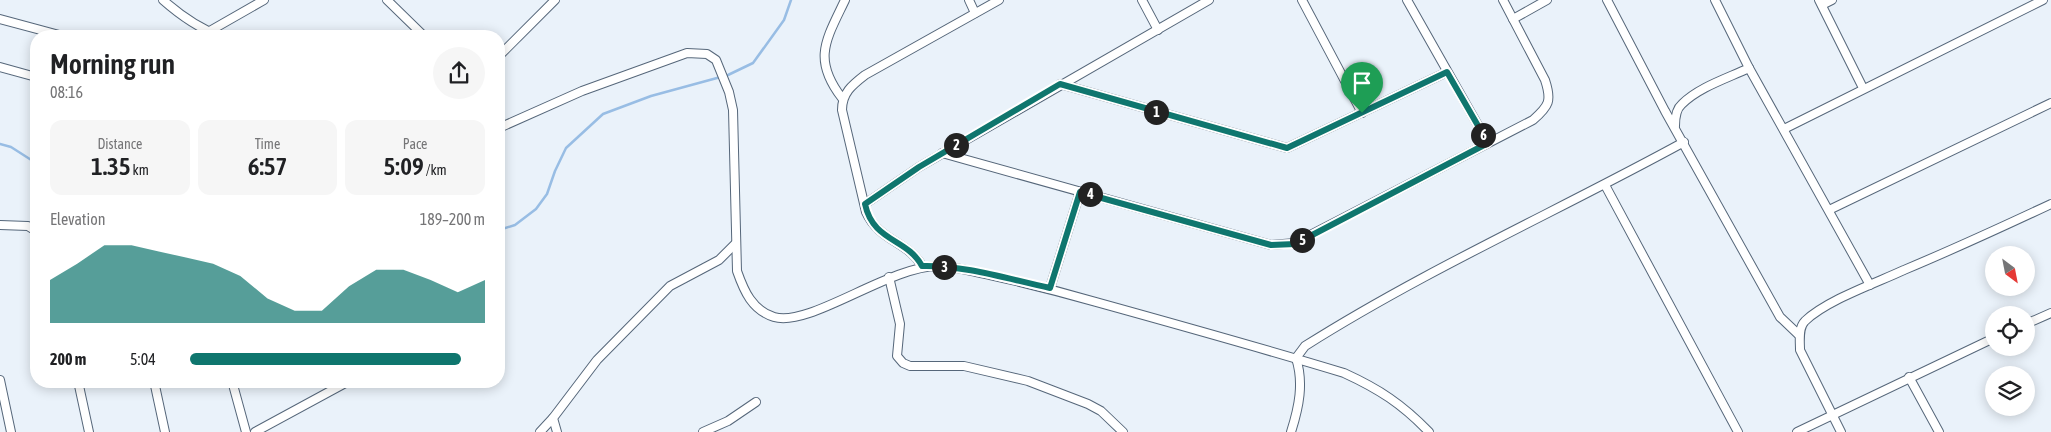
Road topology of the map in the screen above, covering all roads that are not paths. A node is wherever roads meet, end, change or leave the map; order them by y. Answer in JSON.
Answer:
{"nodes":[{"id":1,"x":163,"y":0,"type":"edge"},
{"id":2,"x":264,"y":0,"type":"edge"},
{"id":3,"x":387,"y":0,"type":"edge"},
{"id":4,"x":555,"y":0,"type":"edge"},
{"id":5,"x":845,"y":0,"type":"edge"},
{"id":6,"x":969,"y":0,"type":"edge"},
{"id":7,"x":999,"y":0,"type":"edge"},
{"id":8,"x":1142,"y":0,"type":"edge"},
{"id":9,"x":1209,"y":0,"type":"edge"},
{"id":10,"x":1302,"y":0,"type":"edge"},
{"id":11,"x":1407,"y":0,"type":"edge"},
{"id":12,"x":1503,"y":0,"type":"edge"},
{"id":13,"x":1547,"y":0,"type":"edge"},
{"id":14,"x":1607,"y":0,"type":"edge"},
{"id":15,"x":1715,"y":0,"type":"edge"},
{"id":16,"x":1832,"y":0,"type":"edge"},
{"id":17,"x":2043,"y":0,"type":"edge"},
{"id":18,"x":1821,"y":3,"type":"edge"},
{"id":19,"x":976,"y":13,"type":"junction"},
{"id":20,"x":0,"y":19,"type":"edge"},
{"id":21,"x":1513,"y":19,"type":"junction"},
{"id":22,"x":41,"y":30,"type":"edge"},
{"id":23,"x":205,"y":30,"type":"edge"},
{"id":24,"x":212,"y":30,"type":"edge"},
{"id":25,"x":418,"y":30,"type":"edge"},
{"id":26,"x":1158,"y":30,"type":"junction"},
{"id":27,"x":505,"y":50,"type":"edge"},
{"id":28,"x":0,"y":67,"type":"edge"},
{"id":29,"x":1749,"y":68,"type":"junction"},
{"id":30,"x":1447,"y":72,"type":"junction"},
{"id":31,"x":30,"y":75,"type":"edge"},
{"id":32,"x":1060,"y":84,"type":"junction"},
{"id":33,"x":1863,"y":88,"type":"junction"},
{"id":34,"x":842,"y":98,"type":"junction"},
{"id":35,"x":2051,"y":103,"type":"edge"},
{"id":36,"x":1362,"y":113,"type":"junction"},
{"id":37,"x":505,"y":125,"type":"edge"},
{"id":38,"x":1675,"y":126,"type":"junction"},
{"id":39,"x":1784,"y":129,"type":"junction"},
{"id":40,"x":1684,"y":142,"type":"junction"},
{"id":41,"x":1488,"y":143,"type":"junction"},
{"id":42,"x":942,"y":153,"type":"junction"},
{"id":43,"x":1605,"y":186,"type":"junction"},
{"id":44,"x":1080,"y":192,"type":"junction"},
{"id":45,"x":865,"y":204,"type":"junction"},
{"id":46,"x":2051,"y":204,"type":"edge"},
{"id":47,"x":1830,"y":210,"type":"junction"},
{"id":48,"x":0,"y":226,"type":"edge"},
{"id":49,"x":30,"y":227,"type":"edge"},
{"id":50,"x":735,"y":244,"type":"junction"},
{"id":51,"x":922,"y":266,"type":"junction"},
{"id":52,"x":889,"y":277,"type":"junction"},
{"id":53,"x":1870,"y":285,"type":"junction"},
{"id":54,"x":1050,"y":288,"type":"junction"},
{"id":55,"x":2051,"y":313,"type":"edge"},
{"id":56,"x":2035,"y":320,"type":"edge"},
{"id":57,"x":1800,"y":335,"type":"junction"},
{"id":58,"x":1985,"y":342,"type":"edge"},
{"id":59,"x":1296,"y":358,"type":"junction"},
{"id":60,"x":1910,"y":377,"type":"junction"},
{"id":61,"x":0,"y":380,"type":"edge"},
{"id":62,"x":80,"y":388,"type":"edge"},
{"id":63,"x":156,"y":388,"type":"edge"},
{"id":64,"x":234,"y":388,"type":"edge"},
{"id":65,"x":336,"y":388,"type":"edge"},
{"id":66,"x":756,"y":402,"type":"dead end"},
{"id":67,"x":1832,"y":416,"type":"junction"},
{"id":68,"x":553,"y":418,"type":"junction"},
{"id":69,"x":12,"y":432,"type":"edge"},
{"id":70,"x":89,"y":432,"type":"edge"},
{"id":71,"x":166,"y":432,"type":"edge"},
{"id":72,"x":246,"y":432,"type":"edge"},
{"id":73,"x":255,"y":432,"type":"edge"},
{"id":74,"x":540,"y":432,"type":"edge"},
{"id":75,"x":557,"y":432,"type":"edge"},
{"id":76,"x":703,"y":432,"type":"edge"},
{"id":77,"x":1123,"y":432,"type":"edge"},
{"id":78,"x":1291,"y":432,"type":"edge"},
{"id":79,"x":1429,"y":432,"type":"edge"},
{"id":80,"x":1738,"y":432,"type":"edge"},
{"id":81,"x":1797,"y":432,"type":"edge"},
{"id":82,"x":1841,"y":432,"type":"edge"},
{"id":83,"x":1939,"y":432,"type":"edge"}],
"edges":[{"from":1,"to":23,"type":"street"},
{"from":2,"to":24,"type":"street"},
{"from":3,"to":25,"type":"street"},
{"from":4,"to":27,"type":"street"},
{"from":5,"to":34,"type":"street"},
{"from":6,"to":19,"type":"street"},
{"from":7,"to":19,"type":"street"},
{"from":8,"to":26,"type":"street"},
{"from":9,"to":26,"type":"street"},
{"from":10,"to":36,"type":"street"},
{"from":11,"to":30,"type":"street"},
{"from":12,"to":21,"type":"street"},
{"from":13,"to":21,"type":"street"},
{"from":14,"to":38,"type":"street"},
{"from":15,"to":29,"type":"street"},
{"from":16,"to":18,"type":"street"},
{"from":17,"to":33,"type":"street"},
{"from":18,"to":33,"type":"street"},
{"from":19,"to":34,"type":"street"},
{"from":20,"to":22,"type":"street"},
{"from":21,"to":41,"type":"street"},
{"from":26,"to":32,"type":"street"},
{"from":28,"to":31,"type":"street"},
{"from":29,"to":38,"type":"street"},
{"from":29,"to":39,"type":"street"},
{"from":30,"to":36,"type":"street"},
{"from":30,"to":41,"type":"street"},
{"from":32,"to":36,"type":"street"},
{"from":32,"to":42,"type":"street"},
{"from":33,"to":39,"type":"street"},
{"from":34,"to":45,"type":"street"},
{"from":35,"to":47,"type":"street"},
{"from":37,"to":50,"type":"street"},
{"from":38,"to":40,"type":"street"},
{"from":39,"to":47,"type":"street"},
{"from":40,"to":43,"type":"street"},
{"from":40,"to":57,"type":"street"},
{"from":41,"to":44,"type":"street"},
{"from":42,"to":44,"type":"street"},
{"from":42,"to":45,"type":"street"},
{"from":43,"to":59,"type":"street"},
{"from":43,"to":80,"type":"street"},
{"from":44,"to":54,"type":"street"},
{"from":45,"to":51,"type":"street"},
{"from":46,"to":53,"type":"street"},
{"from":47,"to":53,"type":"street"},
{"from":48,"to":49,"type":"street"},
{"from":50,"to":52,"type":"street"},
{"from":50,"to":68,"type":"street"},
{"from":51,"to":52,"type":"street"},
{"from":51,"to":54,"type":"street"},
{"from":52,"to":77,"type":"street"},
{"from":53,"to":57,"type":"street"},
{"from":54,"to":59,"type":"street"},
{"from":55,"to":56,"type":"street"},
{"from":57,"to":67,"type":"street"},
{"from":58,"to":60,"type":"street"},
{"from":59,"to":78,"type":"street"},
{"from":59,"to":79,"type":"street"},
{"from":60,"to":67,"type":"street"},
{"from":60,"to":83,"type":"street"},
{"from":61,"to":69,"type":"street"},
{"from":62,"to":70,"type":"street"},
{"from":63,"to":71,"type":"street"},
{"from":64,"to":72,"type":"street"},
{"from":65,"to":73,"type":"street"},
{"from":66,"to":76,"type":"street"},
{"from":67,"to":81,"type":"street"},
{"from":67,"to":82,"type":"street"},
{"from":68,"to":74,"type":"street"},
{"from":68,"to":75,"type":"street"}]}
